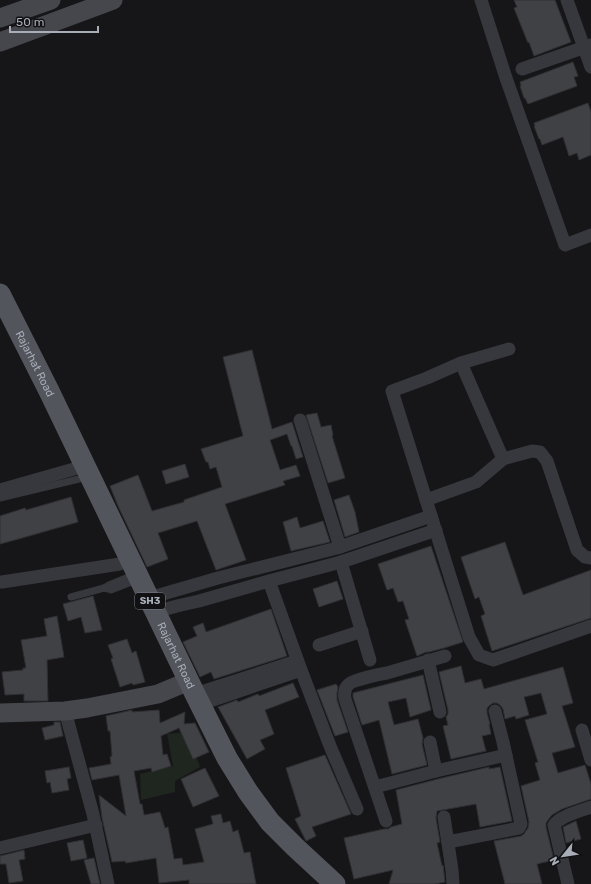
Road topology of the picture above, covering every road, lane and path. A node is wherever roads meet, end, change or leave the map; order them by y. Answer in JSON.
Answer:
{"nodes":[{"id":1,"x":51,"y":0,"type":"edge"},
{"id":2,"x":113,"y":0,"type":"edge"},
{"id":3,"x":481,"y":0,"type":"edge"},
{"id":4,"x":566,"y":0,"type":"edge"},
{"id":5,"x":0,"y":18,"type":"edge"},
{"id":6,"x":0,"y":42,"type":"edge"},
{"id":7,"x":587,"y":46,"type":"edge"},
{"id":8,"x":591,"y":67,"type":"edge"},
{"id":9,"x":522,"y":69,"type":"dead end"},
{"id":10,"x":591,"y":235,"type":"edge"},
{"id":11,"x":0,"y":294,"type":"edge"},
{"id":12,"x":0,"y":313,"type":"edge"},
{"id":13,"x":510,"y":349,"type":"dead end"},
{"id":14,"x":461,"y":363,"type":"junction"},
{"id":15,"x":300,"y":420,"type":"dead end"},
{"id":16,"x":503,"y":459,"type":"junction"},
{"id":17,"x":76,"y":474,"type":"junction"},
{"id":18,"x":0,"y":490,"type":"edge"},
{"id":19,"x":0,"y":498,"type":"edge"},
{"id":20,"x":426,"y":500,"type":"junction"},
{"id":21,"x":431,"y":516,"type":"junction"},
{"id":22,"x":436,"y":530,"type":"junction"},
{"id":23,"x":338,"y":548,"type":"junction"},
{"id":24,"x":591,"y":558,"type":"edge"},
{"id":25,"x":341,"y":562,"type":"junction"},
{"id":26,"x":265,"y":566,"type":"junction"},
{"id":27,"x":125,"y":575,"type":"junction"},
{"id":28,"x":269,"y":581,"type":"junction"},
{"id":29,"x":2,"y":582,"type":"dead end"},
{"id":30,"x":194,"y":584,"type":"junction"},
{"id":31,"x":71,"y":597,"type":"dead end"},
{"id":32,"x":199,"y":601,"type":"junction"},
{"id":33,"x":152,"y":605,"type":"junction"},
{"id":34,"x":591,"y":626,"type":"edge"},
{"id":35,"x":362,"y":631,"type":"junction"},
{"id":36,"x":319,"y":645,"type":"dead end"},
{"id":37,"x":445,"y":656,"type":"dead end"},
{"id":38,"x":370,"y":660,"type":"dead end"},
{"id":39,"x":428,"y":660,"type":"junction"},
{"id":40,"x":299,"y":666,"type":"junction"},
{"id":41,"x":190,"y":691,"type":"junction"},
{"id":42,"x":65,"y":711,"type":"junction"},
{"id":43,"x":495,"y":711,"type":"dead end"},
{"id":44,"x":440,"y":712,"type":"dead end"},
{"id":45,"x":0,"y":713,"type":"edge"},
{"id":46,"x":582,"y":730,"type":"dead end"},
{"id":47,"x":430,"y":742,"type":"dead end"},
{"id":48,"x":506,"y":755,"type":"junction"},
{"id":49,"x":591,"y":760,"type":"edge"},
{"id":50,"x":436,"y":771,"type":"junction"},
{"id":51,"x":375,"y":787,"type":"junction"},
{"id":52,"x":591,"y":807,"type":"edge"},
{"id":53,"x":357,"y":809,"type":"dead end"},
{"id":54,"x":444,"y":816,"type":"dead end"},
{"id":55,"x":386,"y":821,"type":"dead end"},
{"id":56,"x":96,"y":825,"type":"junction"},
{"id":57,"x":448,"y":842,"type":"junction"},
{"id":58,"x":0,"y":848,"type":"edge"},
{"id":59,"x":108,"y":884,"type":"edge"},
{"id":60,"x":315,"y":884,"type":"edge"},
{"id":61,"x":335,"y":884,"type":"edge"},
{"id":62,"x":453,"y":884,"type":"edge"},
{"id":63,"x":568,"y":884,"type":"edge"}],
"edges":[{"from":1,"to":5,"type":"street"},
{"from":2,"to":6,"type":"street"},
{"from":3,"to":10,"type":"street"},
{"from":4,"to":7,"type":"street"},
{"from":7,"to":8,"type":"street"},
{"from":7,"to":9,"type":"street"},
{"from":11,"to":33,"type":"main road","name":"Rajarhat Road","number":"SH3"},
{"from":12,"to":17,"type":"main road","name":"Rajarhat Road","number":"SH3"},
{"from":13,"to":14,"type":"street"},
{"from":14,"to":16,"type":"street"},
{"from":14,"to":20,"type":"street"},
{"from":15,"to":23,"type":"street"},
{"from":16,"to":20,"type":"street"},
{"from":16,"to":24,"type":"street"},
{"from":17,"to":18,"type":"street"},
{"from":17,"to":19,"type":"lane"},
{"from":17,"to":27,"type":"main road","name":"Rajarhat Road","number":"SH3"},
{"from":20,"to":21,"type":"street"},
{"from":21,"to":22,"type":"street"},
{"from":21,"to":23,"type":"street"},
{"from":22,"to":25,"type":"street"},
{"from":22,"to":34,"type":"street"},
{"from":23,"to":25,"type":"lane"},
{"from":23,"to":26,"type":"street"},
{"from":25,"to":28,"type":"street"},
{"from":25,"to":35,"type":"street"},
{"from":26,"to":28,"type":"lane"},
{"from":26,"to":30,"type":"street"},
{"from":27,"to":29,"type":"street"},
{"from":27,"to":31,"type":"lane"},
{"from":27,"to":41,"type":"main road","name":"Rajarhat Road","number":"SH3"},
{"from":28,"to":32,"type":"street"},
{"from":28,"to":40,"type":"street"},
{"from":30,"to":32,"type":"street"},
{"from":30,"to":33,"type":"street"},
{"from":32,"to":33,"type":"street"},
{"from":33,"to":41,"type":"main road","name":"Rajarhat Road","number":"SH3"},
{"from":35,"to":36,"type":"street"},
{"from":35,"to":38,"type":"street"},
{"from":37,"to":39,"type":"street"},
{"from":39,"to":44,"type":"street"},
{"from":39,"to":51,"type":"street"},
{"from":40,"to":41,"type":"street"},
{"from":40,"to":53,"type":"street"},
{"from":41,"to":42,"type":"street"},
{"from":41,"to":60,"type":"main road","name":"Rajarhat Road","number":"SH3"},
{"from":41,"to":61,"type":"main road","name":"Rajarhat Road","number":"SH3"},
{"from":42,"to":45,"type":"street"},
{"from":42,"to":56,"type":"street"},
{"from":43,"to":48,"type":"street"},
{"from":46,"to":49,"type":"street"},
{"from":47,"to":50,"type":"street"},
{"from":48,"to":50,"type":"street"},
{"from":48,"to":57,"type":"street"},
{"from":50,"to":51,"type":"street"},
{"from":51,"to":55,"type":"street"},
{"from":52,"to":63,"type":"street"},
{"from":54,"to":57,"type":"street"},
{"from":56,"to":58,"type":"street"},
{"from":56,"to":59,"type":"street"},
{"from":57,"to":62,"type":"street"}]}
